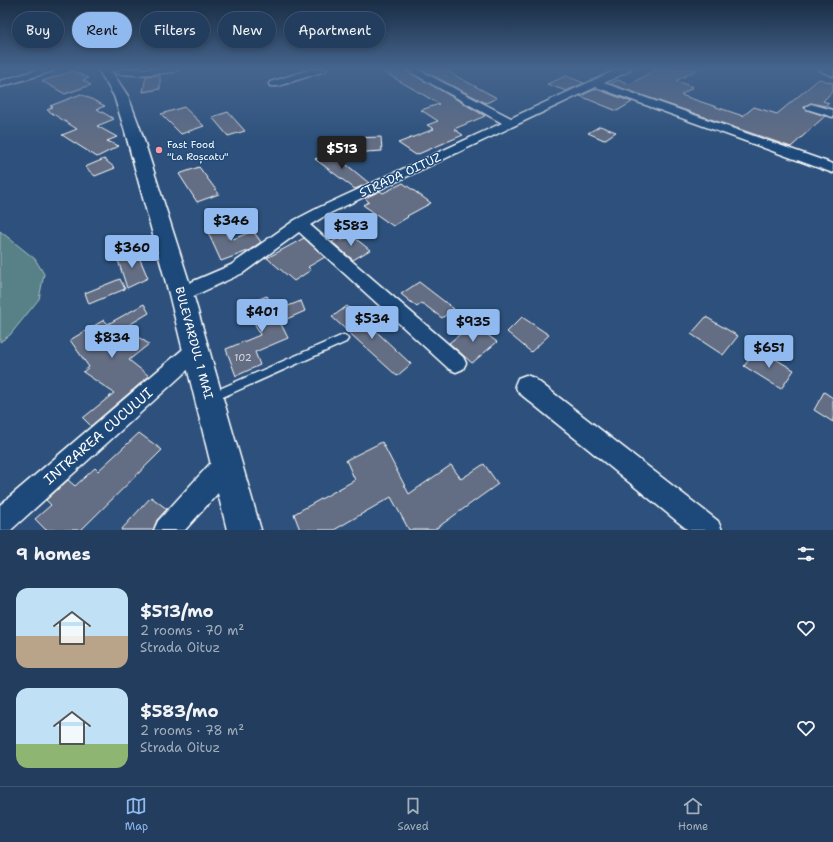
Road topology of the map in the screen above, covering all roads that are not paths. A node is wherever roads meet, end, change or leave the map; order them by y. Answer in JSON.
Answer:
{"nodes":[{"id":1,"x":121,"y":94,"type":"edge"},
{"id":2,"x":456,"y":94,"type":"edge"},
{"id":3,"x":572,"y":94,"type":"edge"},
{"id":4,"x":624,"y":94,"type":"edge"},
{"id":5,"x":812,"y":107,"type":"dead end"},
{"id":6,"x":833,"y":114,"type":"edge"},
{"id":7,"x":511,"y":123,"type":"junction"},
{"id":8,"x":833,"y":169,"type":"edge"},
{"id":9,"x":300,"y":224,"type":"junction"},
{"id":10,"x":181,"y":294,"type":"junction"},
{"id":11,"x":343,"y":339,"type":"dead end"},
{"id":12,"x":196,"y":350,"type":"junction"},
{"id":13,"x":456,"y":363,"type":"dead end"},
{"id":14,"x":526,"y":385,"type":"dead end"},
{"id":15,"x":208,"y":398,"type":"junction"},
{"id":16,"x":226,"y":465,"type":"junction"},
{"id":17,"x":0,"y":522,"type":"edge"},
{"id":18,"x":167,"y":530,"type":"edge"},
{"id":19,"x":244,"y":530,"type":"edge"},
{"id":20,"x":709,"y":530,"type":"edge"}],
"edges":[{"from":1,"to":10,"type":"main road","name":"BULEVARDUL 1 MAI"},
{"from":2,"to":7,"type":"street"},
{"from":3,"to":7,"type":"street","name":"STRADA OITUZ"},
{"from":4,"to":8,"type":"street"},
{"from":5,"to":6,"type":"street"},
{"from":7,"to":9,"type":"street","name":"STRADA OITUZ"},
{"from":9,"to":10,"type":"street","name":"STRADA OITUZ"},
{"from":9,"to":13,"type":"street"},
{"from":10,"to":12,"type":"main road","name":"BULEVARDUL 1 MAI"},
{"from":11,"to":15,"type":"lane"},
{"from":12,"to":15,"type":"main road","name":"BULEVARDUL 1 MAI"},
{"from":12,"to":17,"type":"street","name":"INTRAREA CUCULUI"},
{"from":14,"to":20,"type":"street"},
{"from":15,"to":16,"type":"main road","name":"BULEVARDUL 1 MAI"},
{"from":16,"to":18,"type":"street"},
{"from":16,"to":19,"type":"main road","name":"BULEVARDUL 1 MAI"}]}
